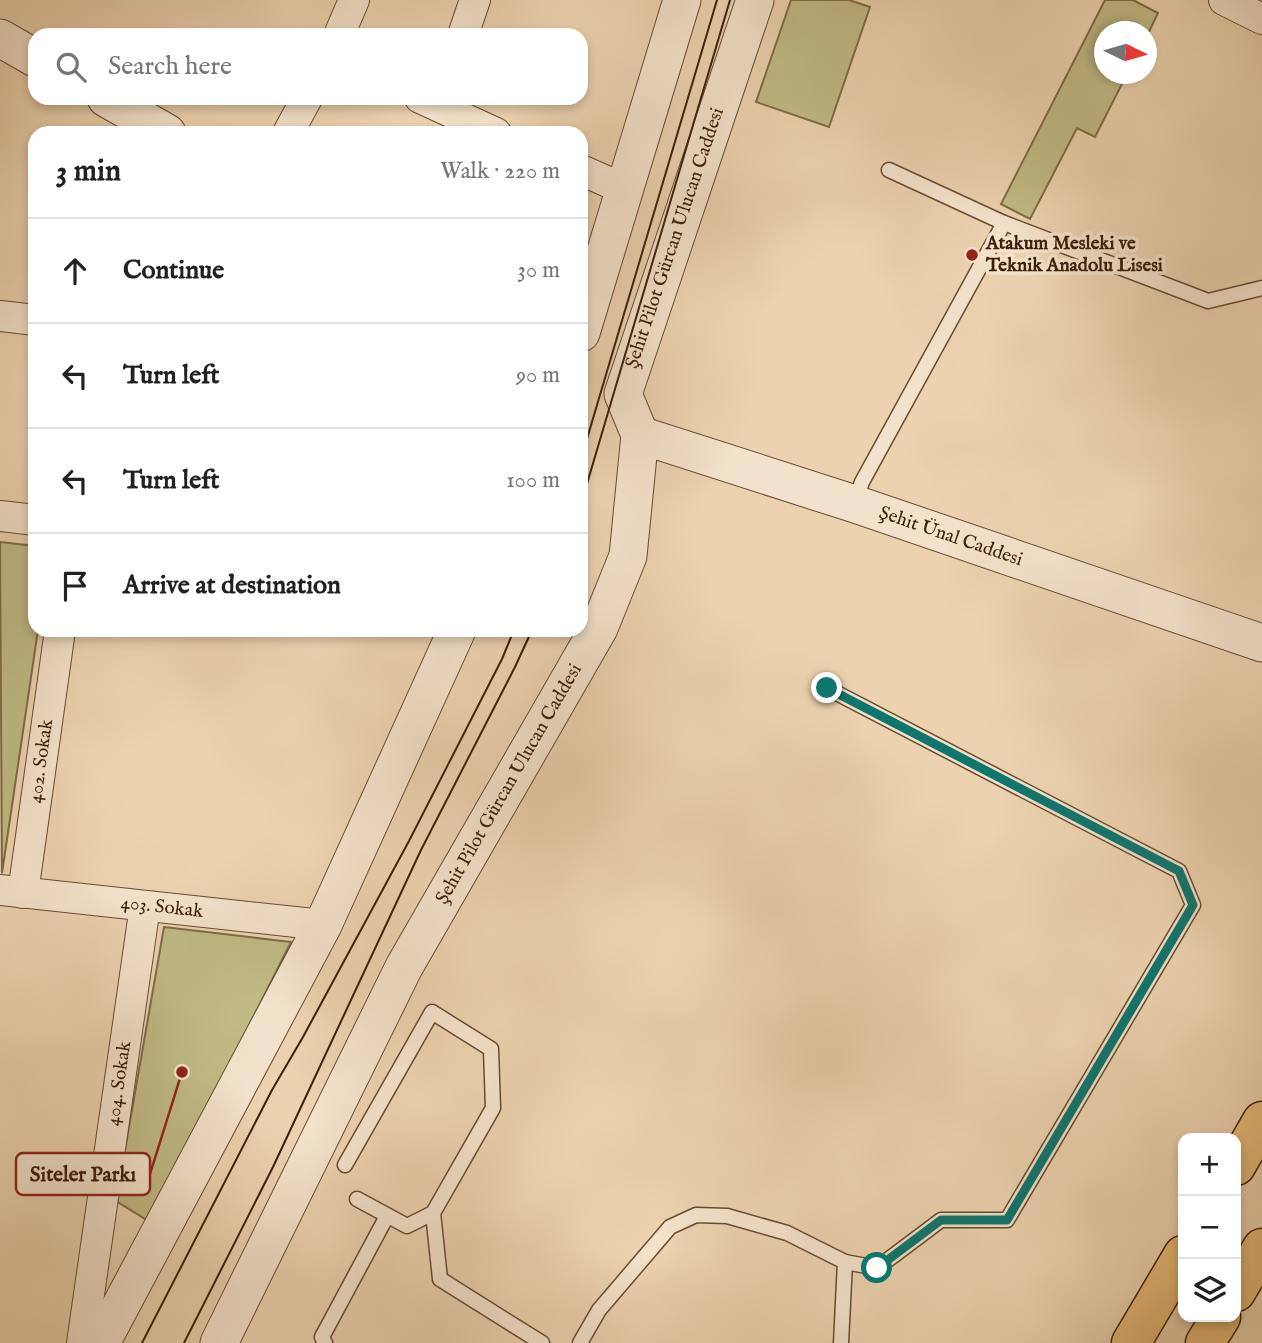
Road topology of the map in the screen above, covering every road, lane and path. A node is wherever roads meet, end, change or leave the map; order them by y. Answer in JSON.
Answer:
{"nodes":[{"id":1,"x":354,"y":0,"type":"edge"},
{"id":2,"x":475,"y":0,"type":"edge"},
{"id":3,"x":682,"y":0,"type":"edge"},
{"id":4,"x":755,"y":0,"type":"edge"},
{"id":5,"x":1224,"y":0,"type":"edge"},
{"id":6,"x":1262,"y":19,"type":"edge"},
{"id":7,"x":343,"y":28,"type":"edge"},
{"id":8,"x":465,"y":28,"type":"edge"},
{"id":9,"x":0,"y":38,"type":"edge"},
{"id":10,"x":28,"y":54,"type":"edge"},
{"id":11,"x":118,"y":105,"type":"edge"},
{"id":12,"x":303,"y":105,"type":"edge"},
{"id":13,"x":442,"y":105,"type":"edge"},
{"id":14,"x":155,"y":126,"type":"edge"},
{"id":15,"x":292,"y":126,"type":"edge"},
{"id":16,"x":482,"y":126,"type":"edge"},
{"id":17,"x":889,"y":170,"type":"dead end"},
{"id":18,"x":588,"y":173,"type":"edge"},
{"id":19,"x":624,"y":189,"type":"junction"},
{"id":20,"x":1004,"y":223,"type":"junction"},
{"id":21,"x":1262,"y":288,"type":"edge"},
{"id":22,"x":588,"y":310,"type":"edge"},
{"id":23,"x":0,"y":316,"type":"edge"},
{"id":24,"x":28,"y":319,"type":"edge"},
{"id":25,"x":640,"y":435,"type":"junction"},
{"id":26,"x":855,"y":505,"type":"junction"},
{"id":27,"x":0,"y":516,"type":"edge"},
{"id":28,"x":28,"y":519,"type":"edge"},
{"id":29,"x":59,"y":637,"type":"edge"},
{"id":30,"x":454,"y":637,"type":"edge"},
{"id":31,"x":1262,"y":643,"type":"edge"},
{"id":32,"x":827,"y":688,"type":"dead end"},
{"id":33,"x":12,"y":892,"type":"edge"},
{"id":34,"x":145,"y":906,"type":"junction"},
{"id":35,"x":323,"y":925,"type":"junction"},
{"id":36,"x":1262,"y":1121,"type":"edge"},
{"id":37,"x":1241,"y":1157,"type":"edge"},
{"id":38,"x":345,"y":1165,"type":"dead end"},
{"id":39,"x":357,"y":1199,"type":"dead end"},
{"id":40,"x":433,"y":1213,"type":"junction"},
{"id":41,"x":387,"y":1216,"type":"junction"},
{"id":42,"x":1262,"y":1248,"type":"edge"},
{"id":43,"x":1181,"y":1259,"type":"edge"},
{"id":44,"x":845,"y":1262,"type":"junction"},
{"id":45,"x":1241,"y":1284,"type":"edge"},
{"id":46,"x":1218,"y":1322,"type":"edge"},
{"id":47,"x":82,"y":1343,"type":"edge"},
{"id":48,"x":102,"y":1343,"type":"edge"},
{"id":49,"x":219,"y":1343,"type":"edge"},
{"id":50,"x":325,"y":1343,"type":"edge"},
{"id":51,"x":542,"y":1343,"type":"edge"},
{"id":52,"x":580,"y":1343,"type":"edge"},
{"id":53,"x":841,"y":1343,"type":"edge"},
{"id":54,"x":1131,"y":1343,"type":"edge"},
{"id":55,"x":1205,"y":1343,"type":"edge"}],
"edges":[{"from":1,"to":7,"type":"street"},
{"from":2,"to":8,"type":"street"},
{"from":3,"to":19,"type":"street"},
{"from":4,"to":25,"type":"street","name":"Şehit Pilot Gürcan Ulucan Caddesi"},
{"from":5,"to":6,"type":"street"},
{"from":9,"to":10,"type":"street"},
{"from":11,"to":14,"type":"street"},
{"from":12,"to":15,"type":"street"},
{"from":13,"to":16,"type":"street"},
{"from":17,"to":20,"type":"lane"},
{"from":18,"to":19,"type":"street"},
{"from":19,"to":22,"type":"street"},
{"from":20,"to":21,"type":"lane"},
{"from":20,"to":26,"type":"lane"},
{"from":23,"to":24,"type":"street"},
{"from":25,"to":26,"type":"street","name":"Şehit Ünal Caddesi"},
{"from":25,"to":49,"type":"street","name":"Şehit Pilot Gürcan Ulucan Caddesi"},
{"from":26,"to":31,"type":"street","name":"Şehit Ünal Caddesi"},
{"from":27,"to":28,"type":"street"},
{"from":29,"to":33,"type":"street","name":"402. Sokak"},
{"from":30,"to":35,"type":"street"},
{"from":32,"to":44,"type":"lane"},
{"from":33,"to":34,"type":"street","name":"403. Sokak"},
{"from":34,"to":35,"type":"street","name":"403. Sokak"},
{"from":34,"to":47,"type":"street","name":"404. Sokak"},
{"from":35,"to":48,"type":"street"},
{"from":36,"to":37,"type":"highway"},
{"from":38,"to":40,"type":"lane"},
{"from":39,"to":41,"type":"lane"},
{"from":40,"to":41,"type":"lane"},
{"from":40,"to":51,"type":"lane"},
{"from":41,"to":50,"type":"lane"},
{"from":42,"to":45,"type":"highway"},
{"from":43,"to":54,"type":"highway"},
{"from":44,"to":52,"type":"lane"},
{"from":44,"to":53,"type":"lane"},
{"from":46,"to":55,"type":"highway"}]}
